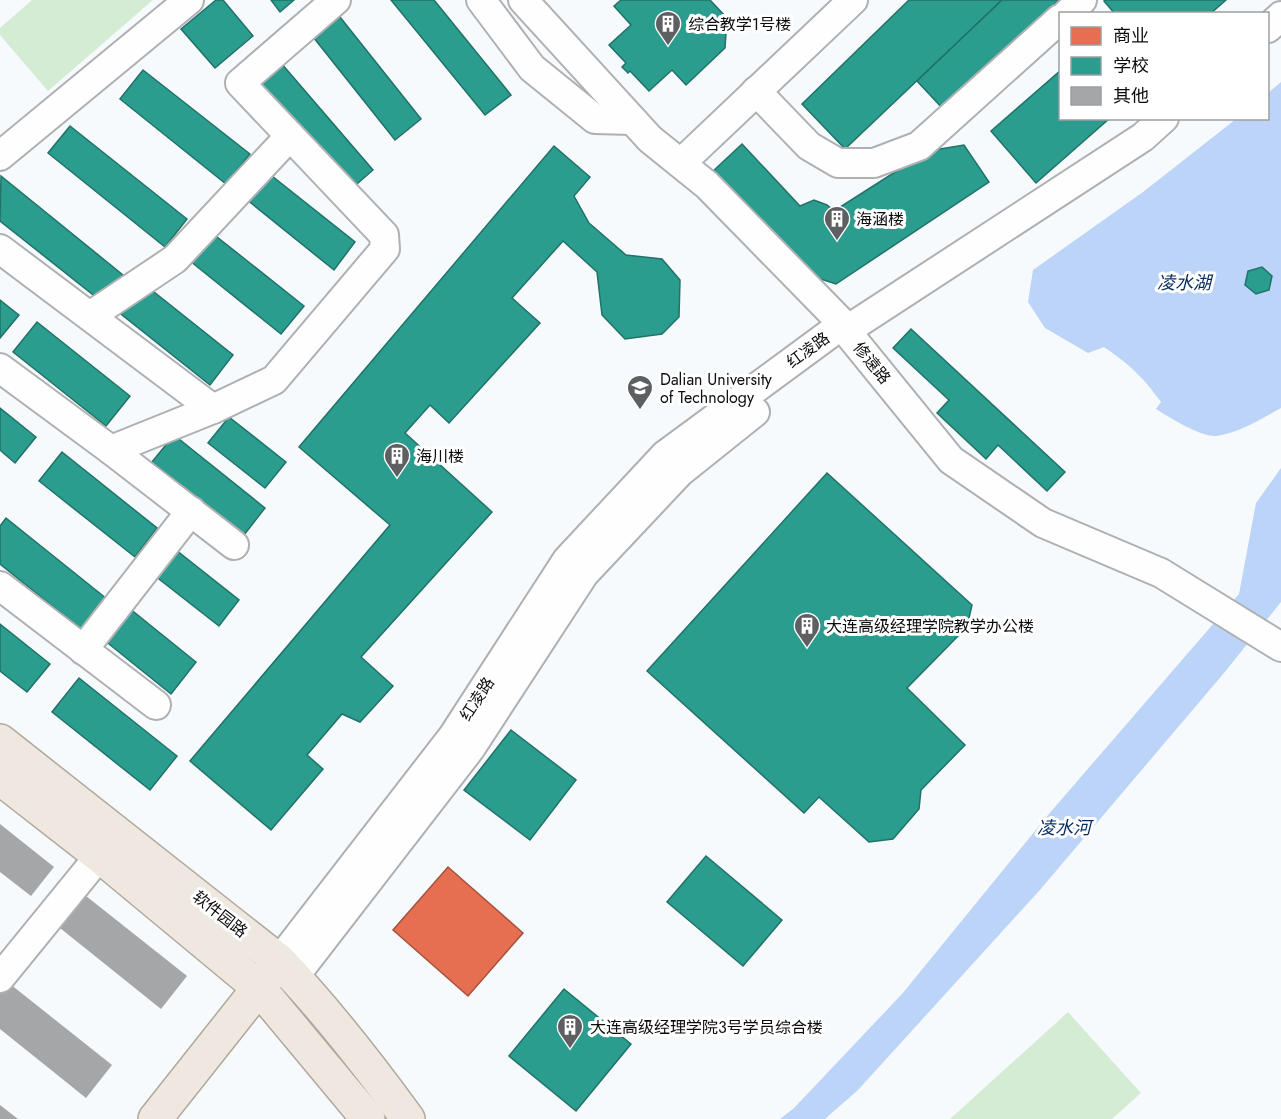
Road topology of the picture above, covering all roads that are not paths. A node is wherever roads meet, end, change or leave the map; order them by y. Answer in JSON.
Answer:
{"nodes":[{"id":1,"x":189,"y":0,"type":"edge"},
{"id":2,"x":336,"y":0,"type":"edge"},
{"id":3,"x":481,"y":0,"type":"edge"},
{"id":4,"x":523,"y":0,"type":"edge"},
{"id":5,"x":853,"y":0,"type":"edge"},
{"id":6,"x":1082,"y":0,"type":"edge"},
{"id":7,"x":1068,"y":12,"type":"edge"},
{"id":8,"x":1281,"y":16,"type":"edge"},
{"id":9,"x":1059,"y":20,"type":"edge"},
{"id":10,"x":1269,"y":27,"type":"edge"},
{"id":11,"x":756,"y":91,"type":"junction"},
{"id":12,"x":632,"y":120,"type":"junction"},
{"id":13,"x":1162,"y":120,"type":"edge"},
{"id":14,"x":290,"y":136,"type":"junction"},
{"id":15,"x":5,"y":144,"type":"edge"},
{"id":16,"x":681,"y":163,"type":"junction"},
{"id":17,"x":0,"y":249,"type":"edge"},
{"id":18,"x":90,"y":316,"type":"junction"},
{"id":19,"x":847,"y":330,"type":"junction"},
{"id":20,"x":0,"y":368,"type":"edge"},
{"id":21,"x":213,"y":410,"type":"junction"},
{"id":22,"x":111,"y":450,"type":"junction"},
{"id":23,"x":191,"y":512,"type":"junction"},
{"id":24,"x":234,"y":545,"type":"dead end"},
{"id":25,"x":0,"y":586,"type":"edge"},
{"id":26,"x":1281,"y":647,"type":"edge"},
{"id":27,"x":83,"y":650,"type":"junction"},
{"id":28,"x":156,"y":705,"type":"dead end"},
{"id":29,"x":0,"y":741,"type":"edge"},
{"id":30,"x":0,"y":778,"type":"edge"},
{"id":31,"x":109,"y":845,"type":"junction"},
{"id":32,"x":287,"y":969,"type":"junction"},
{"id":33,"x":0,"y":978,"type":"edge"},
{"id":34,"x":266,"y":996,"type":"junction"},
{"id":35,"x":155,"y":1119,"type":"edge"},
{"id":36,"x":183,"y":1119,"type":"edge"},
{"id":37,"x":368,"y":1119,"type":"edge"},
{"id":38,"x":408,"y":1119,"type":"edge"}],
"edges":[{"from":1,"to":15,"type":"street"},
{"from":2,"to":14,"type":"street"},
{"from":3,"to":12,"type":"street"},
{"from":4,"to":12,"type":"street","name":"修遠路"},
{"from":5,"to":11,"type":"street"},
{"from":6,"to":7,"type":"street"},
{"from":8,"to":10,"type":"street"},
{"from":9,"to":11,"type":"street"},
{"from":11,"to":16,"type":"street"},
{"from":12,"to":16,"type":"street","name":"修遠路"},
{"from":13,"to":19,"type":"street","name":"红凌路"},
{"from":14,"to":18,"type":"street"},
{"from":14,"to":21,"type":"street"},
{"from":16,"to":19,"type":"street","name":"修遠路"},
{"from":17,"to":18,"type":"street"},
{"from":18,"to":21,"type":"street"},
{"from":19,"to":26,"type":"street","name":"修遠路"},
{"from":19,"to":32,"type":"street","name":"红凌路"},
{"from":20,"to":22,"type":"street"},
{"from":21,"to":22,"type":"street"},
{"from":22,"to":23,"type":"street"},
{"from":23,"to":24,"type":"street"},
{"from":23,"to":27,"type":"street"},
{"from":25,"to":27,"type":"street"},
{"from":27,"to":28,"type":"street"},
{"from":29,"to":31,"type":"main road","name":"软件园路"},
{"from":30,"to":31,"type":"main road","name":"软件园路"},
{"from":31,"to":32,"type":"main road","name":"软件园路"},
{"from":31,"to":33,"type":"street"},
{"from":31,"to":34,"type":"main road","name":"软件园路"},
{"from":32,"to":34,"type":"main road","name":"红凌路"},
{"from":32,"to":38,"type":"main road","name":"软件园路"},
{"from":34,"to":35,"type":"main road","name":"红凌路"},
{"from":34,"to":36,"type":"main road","name":"红凌路"},
{"from":34,"to":37,"type":"main road","name":"软件园路"}]}
